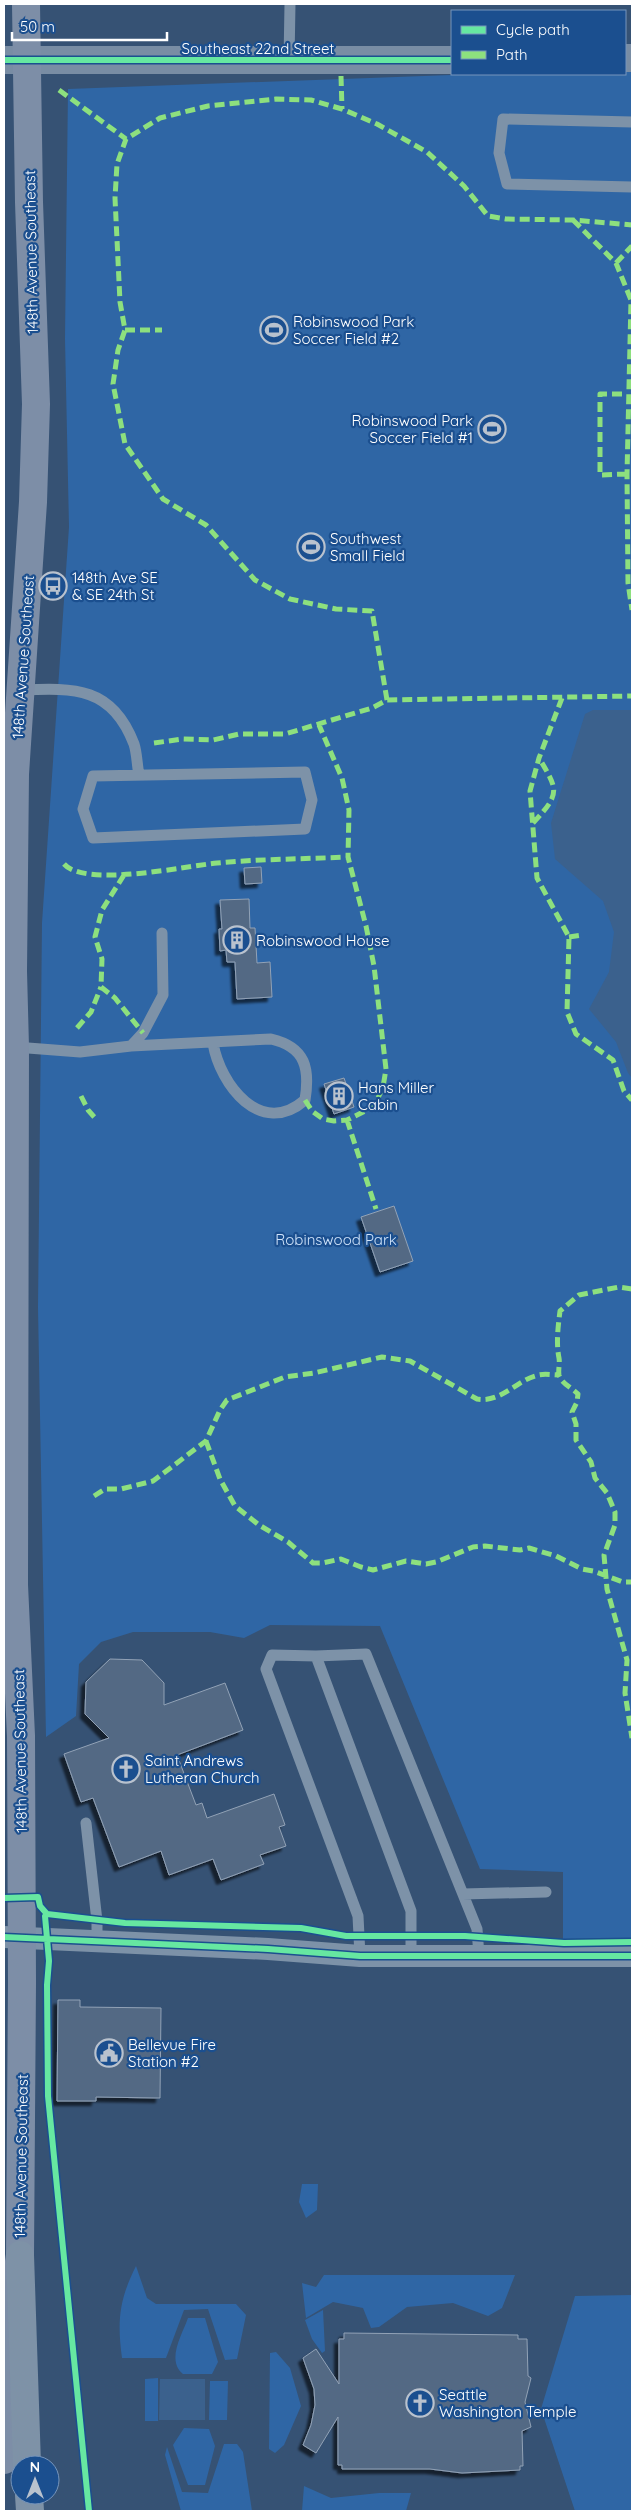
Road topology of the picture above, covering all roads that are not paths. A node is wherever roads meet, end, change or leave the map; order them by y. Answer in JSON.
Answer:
{"nodes":[{"id":1,"x":26,"y":4,"type":"edge"},
{"id":2,"x":290,"y":4,"type":"edge"},
{"id":3,"x":15,"y":60,"type":"edge"},
{"id":4,"x":451,"y":60,"type":"edge"},
{"id":5,"x":289,"y":61,"type":"junction"},
{"id":6,"x":632,"y":122,"type":"edge"},
{"id":7,"x":632,"y":187,"type":"edge"},
{"id":8,"x":12,"y":690,"type":"edge"},
{"id":9,"x":139,"y":775,"type":"junction"},
{"id":10,"x":162,"y":933,"type":"dead end"},
{"id":11,"x":213,"y":1043,"type":"junction"},
{"id":12,"x":131,"y":1046,"type":"junction"},
{"id":13,"x":15,"y":1047,"type":"junction"},
{"id":14,"x":9,"y":1585,"type":"edge"},
{"id":15,"x":316,"y":1656,"type":"junction"},
{"id":16,"x":86,"y":1822,"type":"dead end"},
{"id":17,"x":546,"y":1892,"type":"dead end"},
{"id":18,"x":463,"y":1894,"type":"junction"},
{"id":19,"x":13,"y":1937,"type":"edge"},
{"id":20,"x":97,"y":1940,"type":"junction"},
{"id":21,"x":360,"y":1956,"type":"junction"},
{"id":22,"x":411,"y":1956,"type":"junction"},
{"id":23,"x":479,"y":1956,"type":"junction"},
{"id":24,"x":632,"y":1956,"type":"edge"},
{"id":25,"x":12,"y":2258,"type":"edge"},
{"id":26,"x":5,"y":2359,"type":"edge"},
{"id":27,"x":26,"y":2455,"type":"edge"},
{"id":28,"x":4,"y":2460,"type":"edge"}],
"edges":[{"from":1,"to":3,"type":"main road","name":"148th Avenue Southeast"},
{"from":2,"to":5,"type":"lane"},
{"from":3,"to":5,"type":"street","name":"Southeast 22nd Street"},
{"from":3,"to":8,"type":"main road","name":"148th Avenue Southeast"},
{"from":4,"to":5,"type":"street","name":"Southeast 22nd Street"},
{"from":6,"to":7,"type":"lane"},
{"from":8,"to":9,"type":"lane"},
{"from":8,"to":13,"type":"main road","name":"148th Avenue Southeast"},
{"from":9,"to":9,"type":"lane"},
{"from":10,"to":12,"type":"lane"},
{"from":11,"to":11,"type":"lane"},
{"from":11,"to":12,"type":"lane"},
{"from":12,"to":13,"type":"lane"},
{"from":13,"to":14,"type":"main road","name":"148th Avenue Southeast"},
{"from":14,"to":19,"type":"main road","name":"148th Avenue Southeast"},
{"from":15,"to":18,"type":"lane"},
{"from":15,"to":21,"type":"lane"},
{"from":15,"to":22,"type":"lane"},
{"from":16,"to":20,"type":"lane"},
{"from":17,"to":18,"type":"lane"},
{"from":18,"to":23,"type":"lane"},
{"from":19,"to":20,"type":"street"},
{"from":19,"to":25,"type":"main road","name":"148th Avenue Southeast"},
{"from":20,"to":21,"type":"street"},
{"from":21,"to":22,"type":"street"},
{"from":22,"to":23,"type":"street"},
{"from":23,"to":24,"type":"street"},
{"from":25,"to":26,"type":"main road","name":"148th Avenue Southeast"},
{"from":25,"to":27,"type":"highway"},
{"from":26,"to":28,"type":"main road","name":"148th Avenue Southeast"}]}
